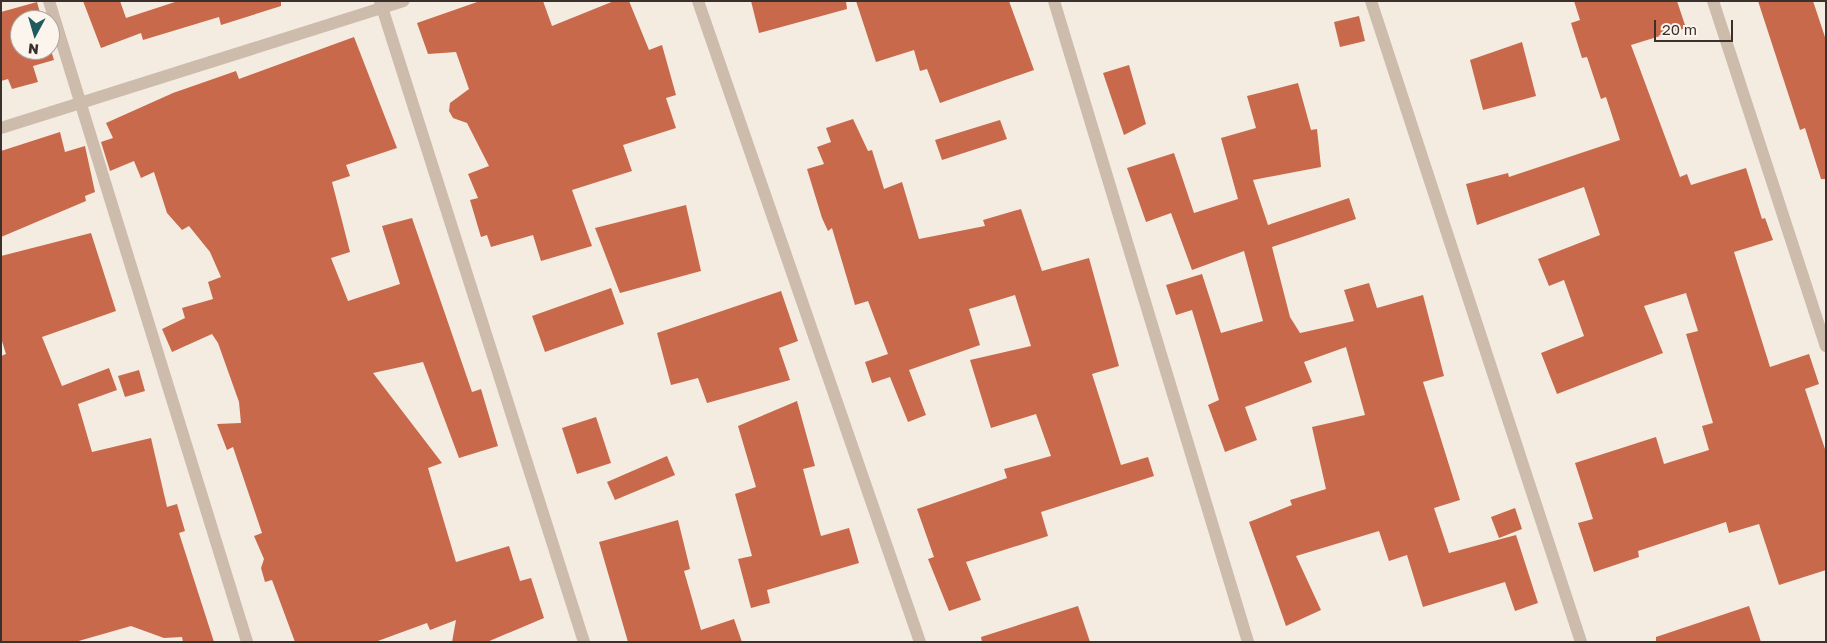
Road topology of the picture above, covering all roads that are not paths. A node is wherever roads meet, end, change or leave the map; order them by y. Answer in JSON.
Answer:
{"nodes":[{"id":1,"x":49,"y":1,"type":"edge"},
{"id":2,"x":402,"y":1,"type":"edge"},
{"id":3,"x":698,"y":1,"type":"edge"},
{"id":4,"x":1054,"y":1,"type":"edge"},
{"id":5,"x":1371,"y":1,"type":"edge"},
{"id":6,"x":1712,"y":1,"type":"edge"},
{"id":7,"x":381,"y":5,"type":"edge"},
{"id":8,"x":81,"y":105,"type":"junction"},
{"id":9,"x":1,"y":128,"type":"edge"},
{"id":10,"x":1826,"y":346,"type":"edge"},
{"id":11,"x":247,"y":642,"type":"edge"},
{"id":12,"x":584,"y":642,"type":"edge"},
{"id":13,"x":920,"y":642,"type":"edge"},
{"id":14,"x":1248,"y":642,"type":"edge"},
{"id":15,"x":1581,"y":642,"type":"edge"}],
"edges":[{"from":1,"to":8,"type":"street"},
{"from":2,"to":7,"type":"street"},
{"from":3,"to":13,"type":"street"},
{"from":4,"to":14,"type":"street"},
{"from":5,"to":15,"type":"street"},
{"from":6,"to":10,"type":"street"},
{"from":7,"to":8,"type":"street"},
{"from":7,"to":12,"type":"street"},
{"from":8,"to":9,"type":"street"},
{"from":8,"to":11,"type":"street"}]}
